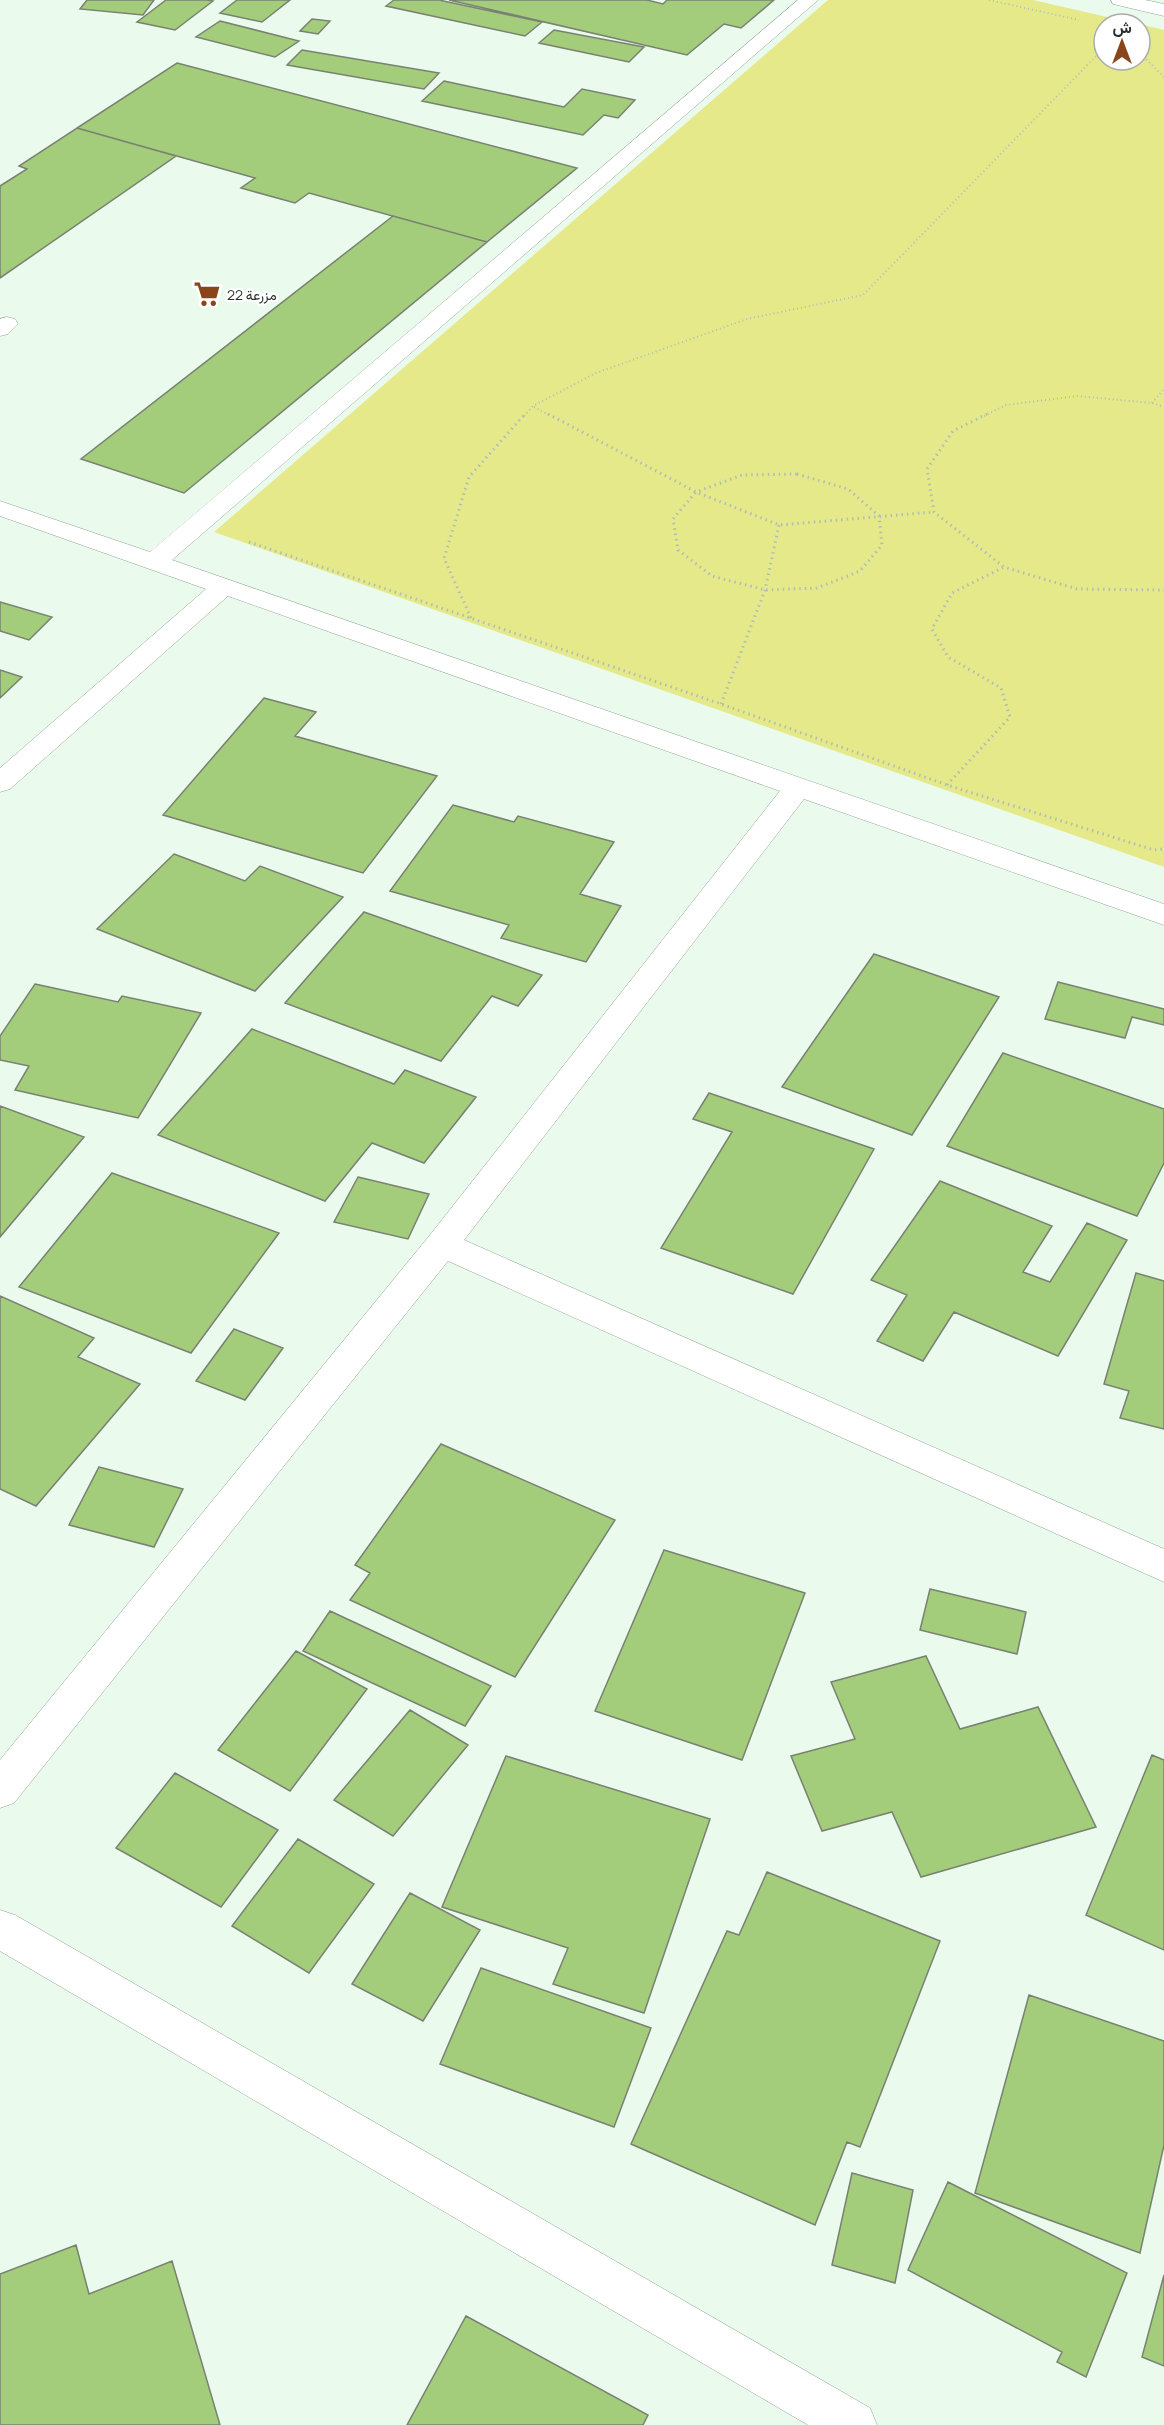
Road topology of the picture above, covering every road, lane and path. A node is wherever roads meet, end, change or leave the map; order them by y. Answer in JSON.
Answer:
{"nodes":[{"id":1,"x":809,"y":0,"type":"edge"},
{"id":2,"x":989,"y":0,"type":"edge"},
{"id":3,"x":1120,"y":0,"type":"edge"},
{"id":4,"x":1164,"y":10,"type":"edge"},
{"id":5,"x":1081,"y":21,"type":"dead end"},
{"id":6,"x":1092,"y":60,"type":"edge"},
{"id":7,"x":1152,"y":65,"type":"edge"},
{"id":8,"x":1164,"y":77,"type":"edge"},
{"id":9,"x":1164,"y":389,"type":"edge"},
{"id":10,"x":1152,"y":403,"type":"junction"},
{"id":11,"x":533,"y":406,"type":"junction"},
{"id":12,"x":1164,"y":407,"type":"edge"},
{"id":13,"x":696,"y":492,"type":"junction"},
{"id":14,"x":0,"y":508,"type":"edge"},
{"id":15,"x":934,"y":512,"type":"junction"},
{"id":16,"x":879,"y":516,"type":"junction"},
{"id":17,"x":198,"y":524,"type":"junction"},
{"id":18,"x":779,"y":525,"type":"junction"},
{"id":19,"x":154,"y":562,"type":"junction"},
{"id":20,"x":1004,"y":567,"type":"junction"},
{"id":21,"x":224,"y":586,"type":"junction"},
{"id":22,"x":765,"y":590,"type":"junction"},
{"id":23,"x":1164,"y":591,"type":"edge"},
{"id":24,"x":471,"y":619,"type":"junction"},
{"id":25,"x":721,"y":704,"type":"junction"},
{"id":26,"x":0,"y":783,"type":"edge"},
{"id":27,"x":947,"y":785,"type":"junction"},
{"id":28,"x":798,"y":787,"type":"junction"},
{"id":29,"x":1164,"y":849,"type":"edge"},
{"id":30,"x":1164,"y":915,"type":"edge"},
{"id":31,"x":442,"y":1244,"type":"junction"},
{"id":32,"x":1164,"y":1566,"type":"edge"},
{"id":33,"x":0,"y":1790,"type":"edge"},
{"id":34,"x":0,"y":1929,"type":"edge"},
{"id":35,"x":853,"y":2425,"type":"edge"}],
"edges":[{"from":1,"to":17,"type":"street"},
{"from":2,"to":5,"type":"path"},
{"from":3,"to":4,"type":"street"},
{"from":6,"to":11,"type":"path"},
{"from":7,"to":8,"type":"path"},
{"from":9,"to":10,"type":"path"},
{"from":10,"to":12,"type":"path"},
{"from":10,"to":15,"type":"path"},
{"from":11,"to":13,"type":"path"},
{"from":11,"to":24,"type":"path"},
{"from":13,"to":16,"type":"path"},
{"from":13,"to":18,"type":"path"},
{"from":13,"to":22,"type":"path"},
{"from":14,"to":19,"type":"street"},
{"from":15,"to":16,"type":"path"},
{"from":15,"to":20,"type":"path"},
{"from":16,"to":18,"type":"path"},
{"from":16,"to":22,"type":"path"},
{"from":17,"to":19,"type":"street"},
{"from":17,"to":24,"type":"path"},
{"from":18,"to":22,"type":"path"},
{"from":19,"to":21,"type":"street"},
{"from":20,"to":23,"type":"path"},
{"from":20,"to":27,"type":"path"},
{"from":21,"to":26,"type":"street"},
{"from":21,"to":28,"type":"street"},
{"from":22,"to":25,"type":"path"},
{"from":24,"to":25,"type":"path"},
{"from":25,"to":27,"type":"path"},
{"from":27,"to":29,"type":"path"},
{"from":28,"to":30,"type":"street"},
{"from":28,"to":31,"type":"street"},
{"from":31,"to":32,"type":"street"},
{"from":31,"to":33,"type":"street"},
{"from":34,"to":35,"type":"street"}]}
